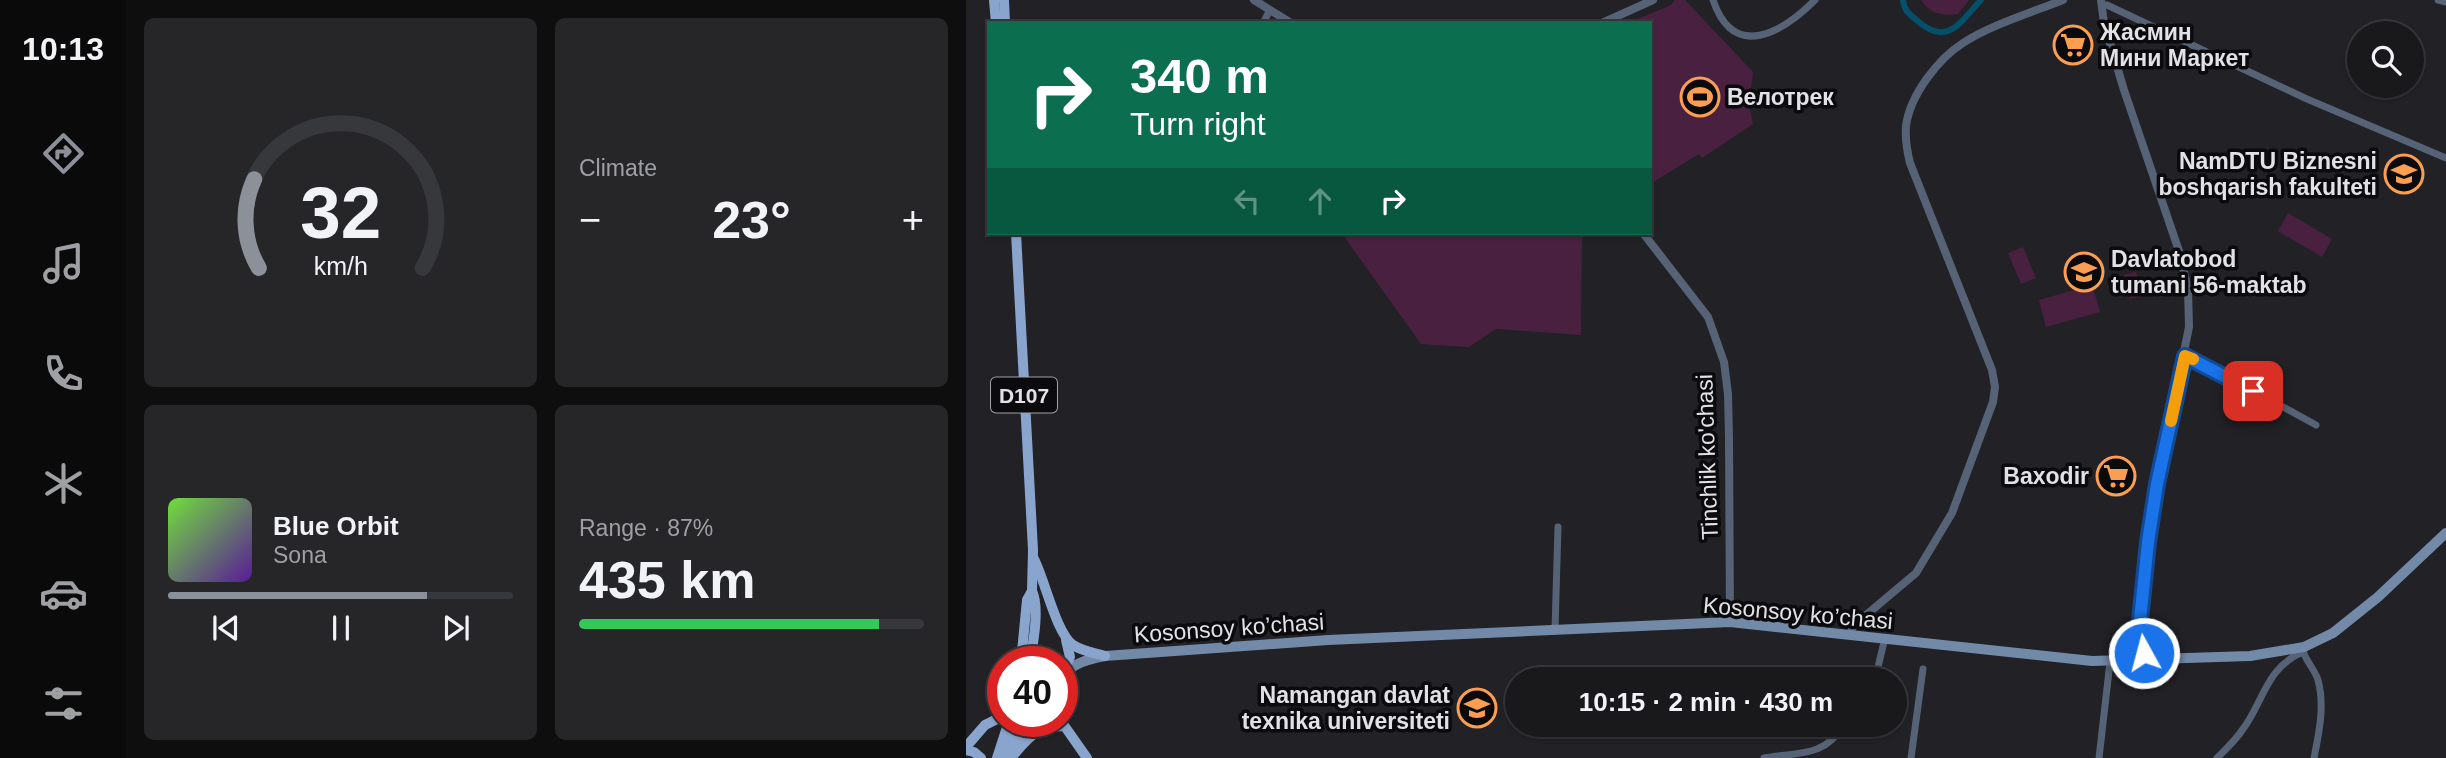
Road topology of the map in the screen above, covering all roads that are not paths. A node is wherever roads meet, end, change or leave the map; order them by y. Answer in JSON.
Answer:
{"nodes":[{"id":1,"x":994,"y":0,"type":"edge"},
{"id":2,"x":1004,"y":0,"type":"edge"},
{"id":3,"x":1254,"y":0,"type":"edge"},
{"id":4,"x":1653,"y":0,"type":"edge"},
{"id":5,"x":1713,"y":0,"type":"edge"},
{"id":6,"x":1815,"y":0,"type":"edge"},
{"id":7,"x":2063,"y":0,"type":"edge"},
{"id":8,"x":2438,"y":0,"type":"edge"},
{"id":9,"x":2104,"y":2,"type":"edge"},
{"id":10,"x":2446,"y":2,"type":"edge"},
{"id":11,"x":1270,"y":10,"type":"junction"},
{"id":12,"x":996,"y":21,"type":"edge"},
{"id":13,"x":1005,"y":21,"type":"edge"},
{"id":14,"x":1264,"y":21,"type":"edge"},
{"id":15,"x":1288,"y":21,"type":"edge"},
{"id":16,"x":1606,"y":21,"type":"edge"},
{"id":17,"x":2446,"y":158,"type":"edge"},
{"id":18,"x":1016,"y":235,"type":"edge"},
{"id":19,"x":1645,"y":235,"type":"edge"},
{"id":20,"x":2185,"y":356,"type":"junction"},
{"id":21,"x":2316,"y":425,"type":"dead end"},
{"id":22,"x":1558,"y":527,"type":"dead end"},
{"id":23,"x":2446,"y":533,"type":"edge"},
{"id":24,"x":1033,"y":558,"type":"junction"},
{"id":25,"x":1032,"y":593,"type":"junction"},
{"id":26,"x":1049,"y":596,"type":"junction"},
{"id":27,"x":1730,"y":622,"type":"junction"},
{"id":28,"x":1555,"y":629,"type":"junction"},
{"id":29,"x":1850,"y":635,"type":"junction"},
{"id":30,"x":1885,"y":638,"type":"junction"},
{"id":31,"x":1065,"y":639,"type":"junction"},
{"id":32,"x":2138,"y":640,"type":"junction"},
{"id":33,"x":1024,"y":646,"type":"edge"},
{"id":34,"x":1030,"y":646,"type":"edge"},
{"id":35,"x":1067,"y":646,"type":"edge"},
{"id":36,"x":2303,"y":650,"type":"junction"},
{"id":37,"x":1105,"y":656,"type":"junction"},
{"id":38,"x":2156,"y":660,"type":"junction"},
{"id":39,"x":2122,"y":661,"type":"junction"},
{"id":40,"x":2110,"y":662,"type":"junction"},
{"id":41,"x":1078,"y":664,"type":"edge"},
{"id":42,"x":1878,"y":667,"type":"edge"},
{"id":43,"x":1923,"y":669,"type":"dead end"},
{"id":44,"x":987,"y":724,"type":"edge"},
{"id":45,"x":1004,"y":737,"type":"edge"},
{"id":46,"x":1014,"y":737,"type":"edge"},
{"id":47,"x":1021,"y":737,"type":"edge"},
{"id":48,"x":1031,"y":737,"type":"edge"},
{"id":49,"x":1072,"y":737,"type":"edge"},
{"id":50,"x":1833,"y":737,"type":"edge"},
{"id":51,"x":966,"y":749,"type":"edge"},
{"id":52,"x":981,"y":758,"type":"edge"},
{"id":53,"x":997,"y":758,"type":"edge"},
{"id":54,"x":1008,"y":758,"type":"edge"},
{"id":55,"x":1087,"y":758,"type":"edge"},
{"id":56,"x":1764,"y":758,"type":"edge"},
{"id":57,"x":1910,"y":758,"type":"edge"},
{"id":58,"x":2099,"y":758,"type":"edge"},
{"id":59,"x":2217,"y":758,"type":"edge"},
{"id":60,"x":2314,"y":758,"type":"edge"}],
"edges":[{"from":1,"to":12,"type":"main road"},
{"from":2,"to":13,"type":"main road"},
{"from":3,"to":11,"type":"street"},
{"from":4,"to":16,"type":"street"},
{"from":5,"to":6,"type":"street"},
{"from":7,"to":29,"type":"street"},
{"from":8,"to":10,"type":"street"},
{"from":9,"to":17,"type":"street"},
{"from":9,"to":20,"type":"street"},
{"from":11,"to":14,"type":"street"},
{"from":11,"to":15,"type":"street"},
{"from":18,"to":24,"type":"main road","number":"D107"},
{"from":19,"to":27,"type":"street","name":"Tinchlik ko'chasi"},
{"from":20,"to":21,"type":"street"},
{"from":20,"to":32,"type":"street"},
{"from":22,"to":28,"type":"street"},
{"from":23,"to":36,"type":"main road","name":"Kosonsoy ko’chasi"},
{"from":24,"to":25,"type":"main road","number":"D107"},
{"from":24,"to":26,"type":"main road"},
{"from":25,"to":26,"type":"main road"},
{"from":25,"to":33,"type":"main road","number":"D107"},
{"from":25,"to":34,"type":"main road","number":"D107"},
{"from":26,"to":31,"type":"main road"},
{"from":27,"to":28,"type":"main road","name":"Kosonsoy ko’chasi"},
{"from":27,"to":29,"type":"main road","name":"Kosonsoy ko’chasi"},
{"from":28,"to":37,"type":"main road","name":"Kosonsoy ko’chasi"},
{"from":29,"to":30,"type":"main road","name":"Kosonsoy ko’chasi"},
{"from":30,"to":40,"type":"main road","name":"Kosonsoy ko’chasi"},
{"from":30,"to":42,"type":"street"},
{"from":31,"to":35,"type":"main road"},
{"from":31,"to":37,"type":"main road"},
{"from":32,"to":38,"type":"street"},
{"from":32,"to":39,"type":"street"},
{"from":36,"to":38,"type":"main road","name":"Kosonsoy ko’chasi"},
{"from":36,"to":59,"type":"street"},
{"from":36,"to":60,"type":"street"},
{"from":37,"to":41,"type":"main road","name":"Kosonsoy ko’chasi"},
{"from":38,"to":39,"type":"main road","name":"Kosonsoy ko’chasi"},
{"from":39,"to":40,"type":"main road","name":"Kosonsoy ko’chasi"},
{"from":40,"to":58,"type":"street"},
{"from":43,"to":57,"type":"street"},
{"from":44,"to":51,"type":"main road"},
{"from":45,"to":53,"type":"main road"},
{"from":46,"to":54,"type":"main road"},
{"from":47,"to":54,"type":"main road"},
{"from":48,"to":54,"type":"main road"},
{"from":49,"to":55,"type":"main road"},
{"from":50,"to":56,"type":"street"},
{"from":51,"to":52,"type":"main road"}]}
